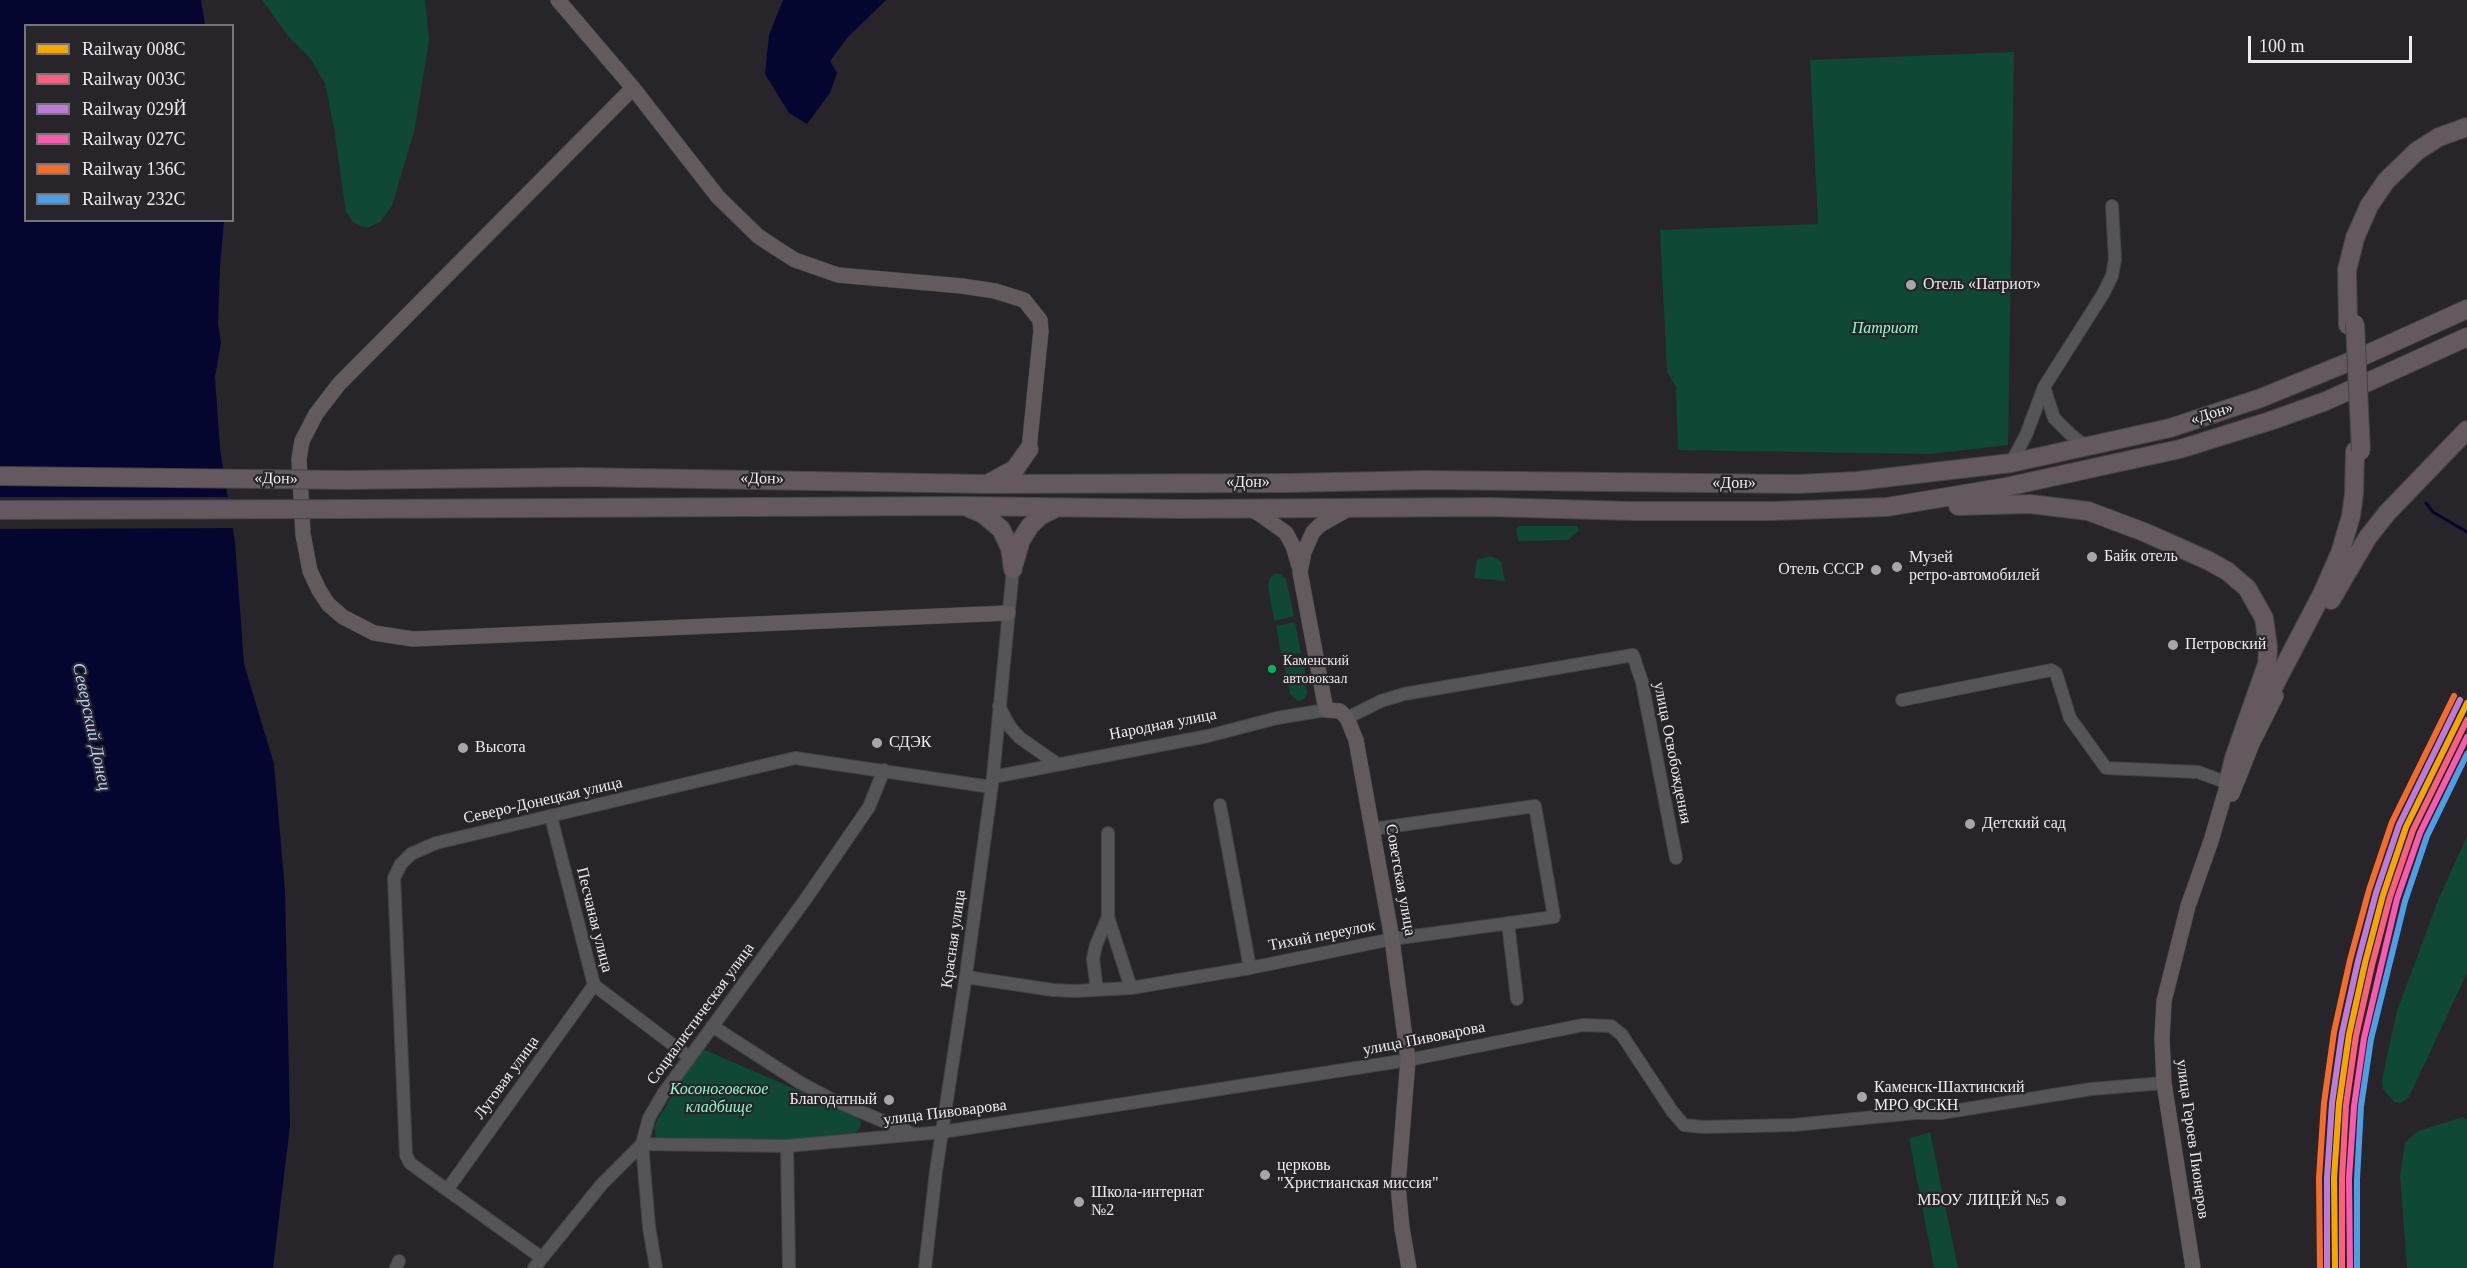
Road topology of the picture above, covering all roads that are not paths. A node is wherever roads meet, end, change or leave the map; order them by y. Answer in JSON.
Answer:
{"nodes":[{"id":1,"x":558,"y":0,"type":"edge"},
{"id":2,"x":633,"y":88,"type":"junction"},
{"id":3,"x":2467,"y":127,"type":"edge"},
{"id":4,"x":2467,"y":136,"type":"edge"},
{"id":5,"x":2112,"y":206,"type":"dead end"},
{"id":6,"x":2467,"y":309,"type":"edge"},
{"id":7,"x":2352,"y":325,"type":"junction"},
{"id":8,"x":2467,"y":337,"type":"edge"},
{"id":9,"x":2044,"y":387,"type":"junction"},
{"id":10,"x":2467,"y":430,"type":"edge"},
{"id":11,"x":2087,"y":448,"type":"junction"},
{"id":12,"x":1029,"y":449,"type":"junction"},
{"id":13,"x":2358,"y":451,"type":"junction"},
{"id":14,"x":2011,"y":463,"type":"junction"},
{"id":15,"x":0,"y":476,"type":"edge"},
{"id":16,"x":1060,"y":483,"type":"junction"},
{"id":17,"x":987,"y":484,"type":"junction"},
{"id":18,"x":964,"y":506,"type":"junction"},
{"id":19,"x":1353,"y":506,"type":"junction"},
{"id":20,"x":1058,"y":507,"type":"junction"},
{"id":21,"x":1246,"y":507,"type":"junction"},
{"id":22,"x":1887,"y":507,"type":"junction"},
{"id":23,"x":0,"y":510,"type":"edge"},
{"id":24,"x":1013,"y":569,"type":"junction"},
{"id":25,"x":1300,"y":572,"type":"junction"},
{"id":26,"x":1008,"y":614,"type":"junction"},
{"id":27,"x":1633,"y":655,"type":"joint"},
{"id":28,"x":2293,"y":664,"type":"junction"},
{"id":29,"x":1902,"y":700,"type":"dead end"},
{"id":30,"x":999,"y":706,"type":"junction"},
{"id":31,"x":1337,"y":713,"type":"junction"},
{"id":32,"x":1056,"y":763,"type":"junction"},
{"id":33,"x":884,"y":770,"type":"junction"},
{"id":34,"x":992,"y":782,"type":"junction"},
{"id":35,"x":2232,"y":784,"type":"junction"},
{"id":36,"x":1220,"y":806,"type":"dead end"},
{"id":37,"x":551,"y":817,"type":"junction"},
{"id":38,"x":1373,"y":829,"type":"junction"},
{"id":39,"x":1108,"y":833,"type":"dead end"},
{"id":40,"x":1676,"y":858,"type":"dead end"},
{"id":41,"x":1108,"y":917,"type":"junction"},
{"id":42,"x":1508,"y":923,"type":"junction"},
{"id":43,"x":1392,"y":939,"type":"junction"},
{"id":44,"x":1250,"y":968,"type":"junction"},
{"id":45,"x":966,"y":977,"type":"junction"},
{"id":46,"x":594,"y":985,"type":"junction"},
{"id":47,"x":1131,"y":988,"type":"junction"},
{"id":48,"x":1097,"y":990,"type":"junction"},
{"id":49,"x":1517,"y":999,"type":"dead end"},
{"id":50,"x":712,"y":1026,"type":"junction"},
{"id":51,"x":688,"y":1057,"type":"junction"},
{"id":52,"x":1408,"y":1060,"type":"junction"},
{"id":53,"x":2164,"y":1083,"type":"junction"},
{"id":54,"x":942,"y":1132,"type":"junction"},
{"id":55,"x":915,"y":1135,"type":"junction"},
{"id":56,"x":642,"y":1144,"type":"junction"},
{"id":57,"x":787,"y":1146,"type":"junction"},
{"id":58,"x":447,"y":1190,"type":"junction"},
{"id":59,"x":538,"y":1263,"type":"edge"},
{"id":60,"x":656,"y":1268,"type":"edge"},
{"id":61,"x":789,"y":1268,"type":"edge"},
{"id":62,"x":925,"y":1268,"type":"edge"},
{"id":63,"x":1409,"y":1268,"type":"edge"},
{"id":64,"x":2193,"y":1268,"type":"edge"}],
"edges":[{"from":1,"to":2,"type":"main road"},
{"from":2,"to":12,"type":"main road"},
{"from":2,"to":26,"type":"main road"},
{"from":3,"to":7,"type":"highway"},
{"from":4,"to":7,"type":"highway"},
{"from":5,"to":9,"type":"street"},
{"from":6,"to":11,"type":"highway","name":"«Дон»"},
{"from":7,"to":13,"type":"highway"},
{"from":8,"to":22,"type":"highway","name":"«Дон»"},
{"from":9,"to":11,"type":"street"},
{"from":9,"to":14,"type":"street"},
{"from":10,"to":28,"type":"highway"},
{"from":11,"to":14,"type":"highway","name":"«Дон»"},
{"from":12,"to":16,"type":"highway"},
{"from":12,"to":17,"type":"highway"},
{"from":13,"to":28,"type":"highway"},
{"from":13,"to":35,"type":"highway"},
{"from":14,"to":16,"type":"highway","name":"«Дон»"},
{"from":15,"to":17,"type":"highway","name":"«Дон»","bridge":true},
{"from":16,"to":17,"type":"highway","name":"«Дон»"},
{"from":18,"to":20,"type":"highway","name":"«Дон»"},
{"from":18,"to":23,"type":"highway","name":"«Дон»","bridge":true},
{"from":18,"to":24,"type":"highway"},
{"from":19,"to":21,"type":"highway","name":"«Дон»"},
{"from":19,"to":22,"type":"highway","name":"«Дон»"},
{"from":19,"to":25,"type":"main road","name":"Советская улица"},
{"from":20,"to":21,"type":"highway","name":"«Дон»"},
{"from":20,"to":24,"type":"highway"},
{"from":21,"to":25,"type":"main road"},
{"from":22,"to":35,"type":"highway"},
{"from":24,"to":26,"type":"street","name":"Красная улица"},
{"from":25,"to":31,"type":"main road","name":"Советская улица"},
{"from":26,"to":30,"type":"street","name":"Красная улица"},
{"from":27,"to":31,"type":"street","name":"Народная улица"},
{"from":27,"to":40,"type":"street","name":"улица Освобождения"},
{"from":28,"to":35,"type":"main road","name":"улица Героев Пионеров"},
{"from":29,"to":35,"type":"street"},
{"from":30,"to":32,"type":"street"},
{"from":30,"to":34,"type":"street","name":"Красная улица"},
{"from":31,"to":32,"type":"street","name":"Народная улица"},
{"from":31,"to":38,"type":"main road","name":"Советская улица"},
{"from":32,"to":34,"type":"street","name":"Народная улица"},
{"from":33,"to":34,"type":"street","name":"Северо-Донецкая улица"},
{"from":33,"to":37,"type":"street","name":"Северо-Донецкая улица"},
{"from":33,"to":50,"type":"street","name":"Социалистическая улица"},
{"from":34,"to":45,"type":"street","name":"Красная улица"},
{"from":35,"to":53,"type":"main road","name":"улица Героев Пионеров"},
{"from":36,"to":44,"type":"street","name":"Тихий переулок"},
{"from":37,"to":46,"type":"street","name":"Песчаная улица"},
{"from":37,"to":58,"type":"street","name":"Северо-Донецкая улица"},
{"from":38,"to":42,"type":"street","name":"Тихий переулок"},
{"from":38,"to":43,"type":"main road","name":"Советская улица"},
{"from":39,"to":41,"type":"street"},
{"from":41,"to":47,"type":"street"},
{"from":41,"to":48,"type":"street"},
{"from":42,"to":43,"type":"street","name":"Тихий переулок"},
{"from":42,"to":49,"type":"street"},
{"from":43,"to":44,"type":"street","name":"Тихий переулок"},
{"from":43,"to":52,"type":"main road","name":"Советская улица"},
{"from":44,"to":47,"type":"street","name":"Тихий переулок"},
{"from":45,"to":48,"type":"street","name":"Тихий переулок"},
{"from":45,"to":54,"type":"street","name":"Красная улица"},
{"from":46,"to":51,"type":"street","name":"Песчаная улица"},
{"from":46,"to":58,"type":"street","name":"Луговая улица"},
{"from":47,"to":48,"type":"street","name":"Тихий переулок"},
{"from":50,"to":51,"type":"street","name":"Социалистическая улица"},
{"from":50,"to":55,"type":"street"},
{"from":51,"to":56,"type":"street","name":"Социалистическая улица"},
{"from":52,"to":53,"type":"street","name":"улица Пивоварова"},
{"from":52,"to":54,"type":"street","name":"улица Пивоварова"},
{"from":52,"to":63,"type":"main road","name":"Советская улица"},
{"from":53,"to":64,"type":"main road","name":"улица Героев Пионеров"},
{"from":54,"to":55,"type":"street","name":"улица Пивоварова"},
{"from":54,"to":62,"type":"street","name":"Красная улица"},
{"from":55,"to":57,"type":"street","name":"улица Пивоварова"},
{"from":56,"to":57,"type":"street","name":"улица Пивоварова"},
{"from":56,"to":59,"type":"street","name":"Социалистическая улица"},
{"from":56,"to":60,"type":"street"},
{"from":57,"to":61,"type":"street"},
{"from":58,"to":59,"type":"street"}]}
